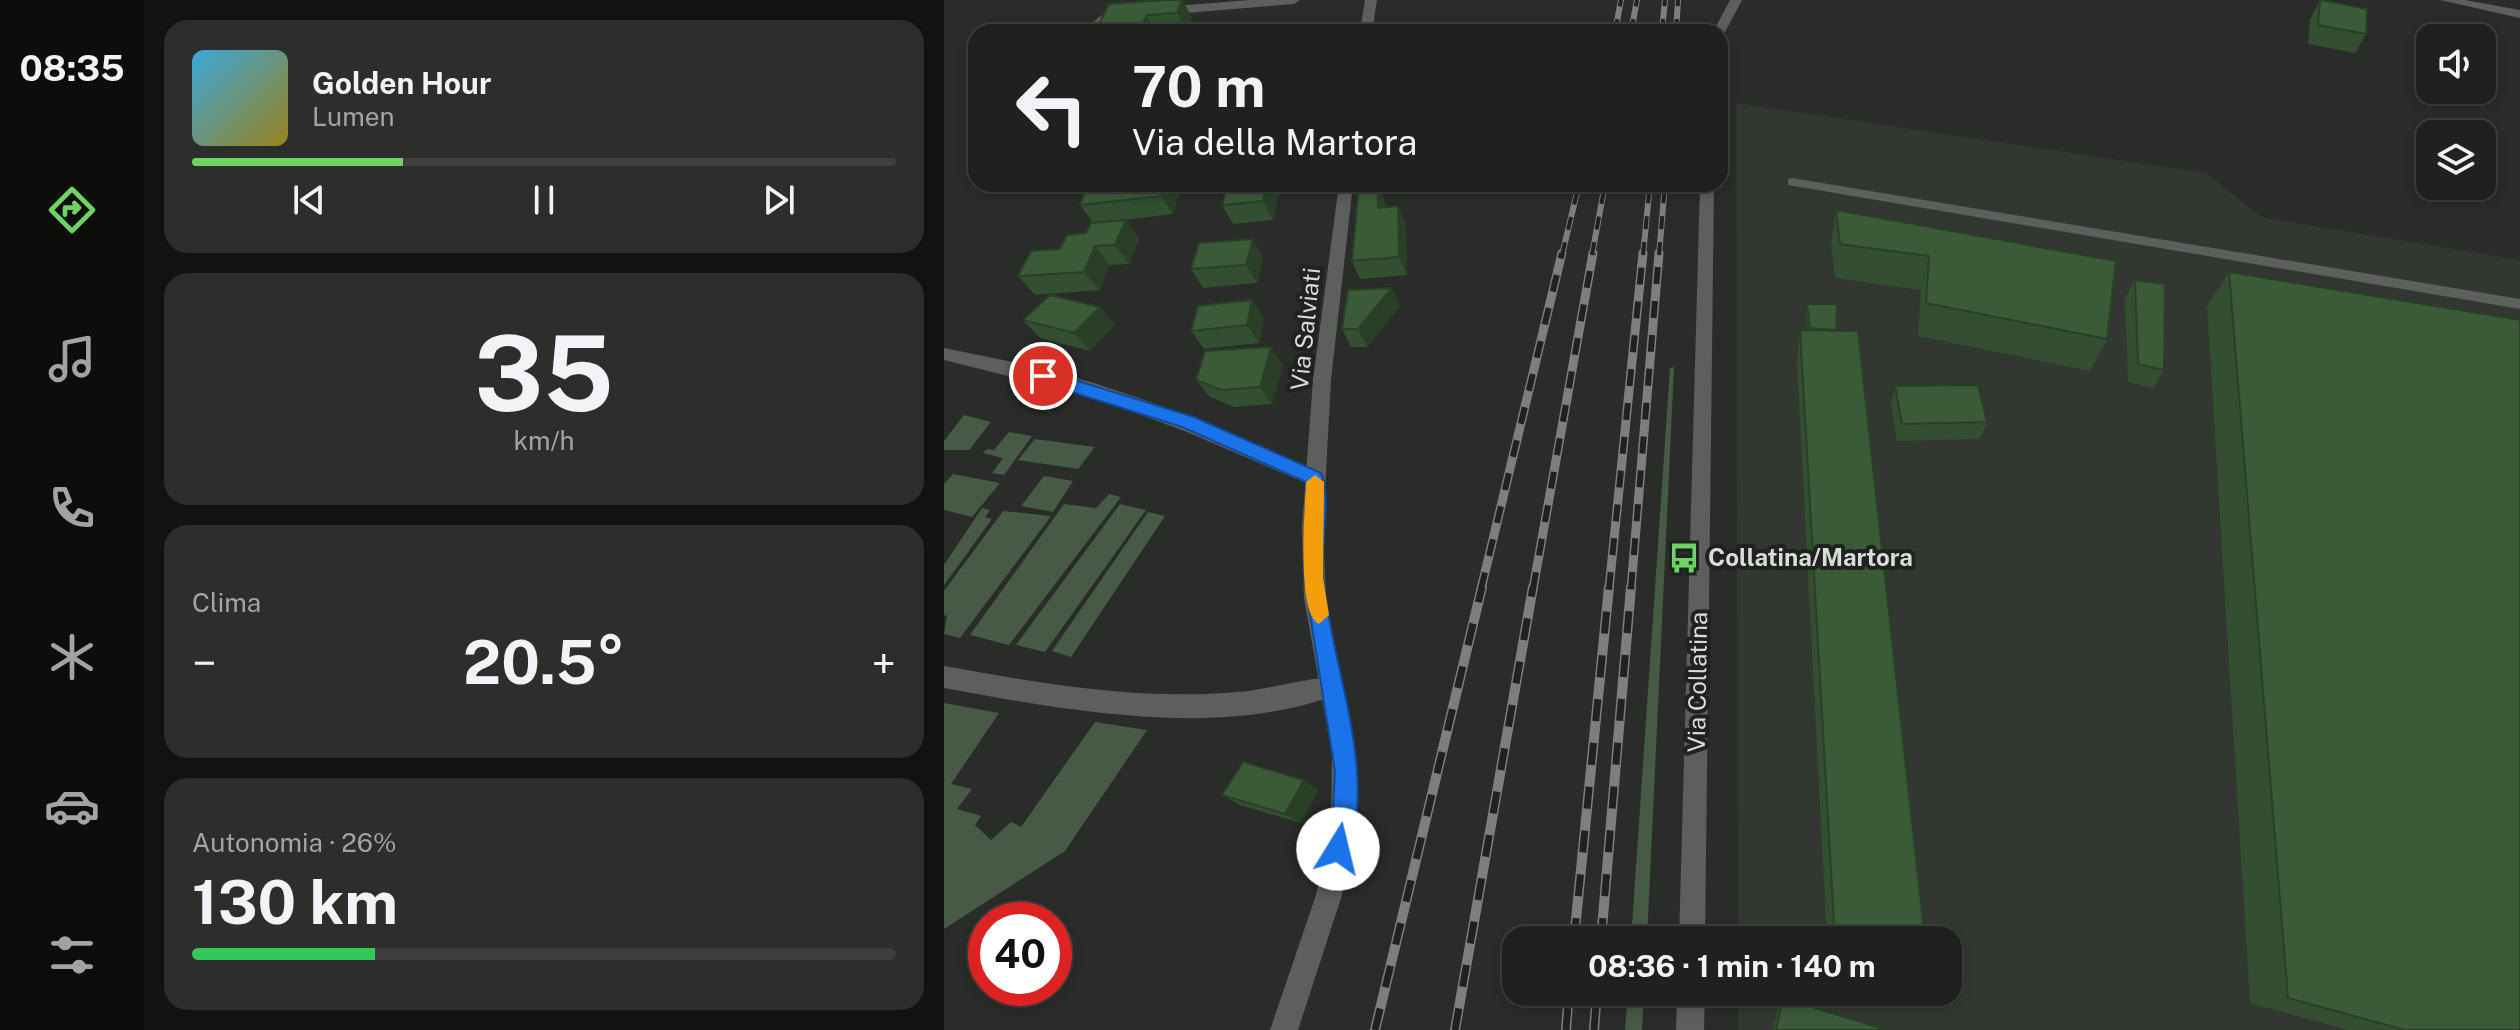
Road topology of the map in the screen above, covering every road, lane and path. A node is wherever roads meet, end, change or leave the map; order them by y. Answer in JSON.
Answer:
{"nodes":[{"id":1,"x":1294,"y":0,"type":"edge"},
{"id":2,"x":1371,"y":0,"type":"edge"},
{"id":3,"x":1736,"y":0,"type":"edge"},
{"id":4,"x":2446,"y":0,"type":"edge"},
{"id":5,"x":2520,"y":14,"type":"edge"},
{"id":6,"x":1097,"y":24,"type":"edge"},
{"id":7,"x":1367,"y":24,"type":"edge"},
{"id":8,"x":1723,"y":24,"type":"edge"},
{"id":9,"x":1792,"y":182,"type":"dead end"},
{"id":10,"x":1345,"y":192,"type":"edge"},
{"id":11,"x":1707,"y":192,"type":"edge"},
{"id":12,"x":2520,"y":304,"type":"edge"},
{"id":13,"x":944,"y":354,"type":"edge"},
{"id":14,"x":1315,"y":479,"type":"junction"},
{"id":15,"x":944,"y":677,"type":"edge"},
{"id":16,"x":1330,"y":686,"type":"junction"},
{"id":17,"x":1692,"y":926,"type":"edge"},
{"id":18,"x":1691,"y":1006,"type":"edge"},
{"id":19,"x":1284,"y":1030,"type":"edge"},
{"id":20,"x":1690,"y":1030,"type":"edge"}],
"edges":[{"from":1,"to":6,"type":"street"},
{"from":2,"to":7,"type":"street"},
{"from":3,"to":8,"type":"street"},
{"from":4,"to":5,"type":"street"},
{"from":9,"to":12,"type":"lane"},
{"from":10,"to":14,"type":"street","name":"Via Salviati"},
{"from":11,"to":17,"type":"street","name":"Via Collatina"},
{"from":13,"to":14,"type":"street"},
{"from":14,"to":16,"type":"street","name":"Via Salviati"},
{"from":15,"to":16,"type":"street"},
{"from":16,"to":19,"type":"street","name":"Via Salviati"},
{"from":18,"to":20,"type":"street"}]}
